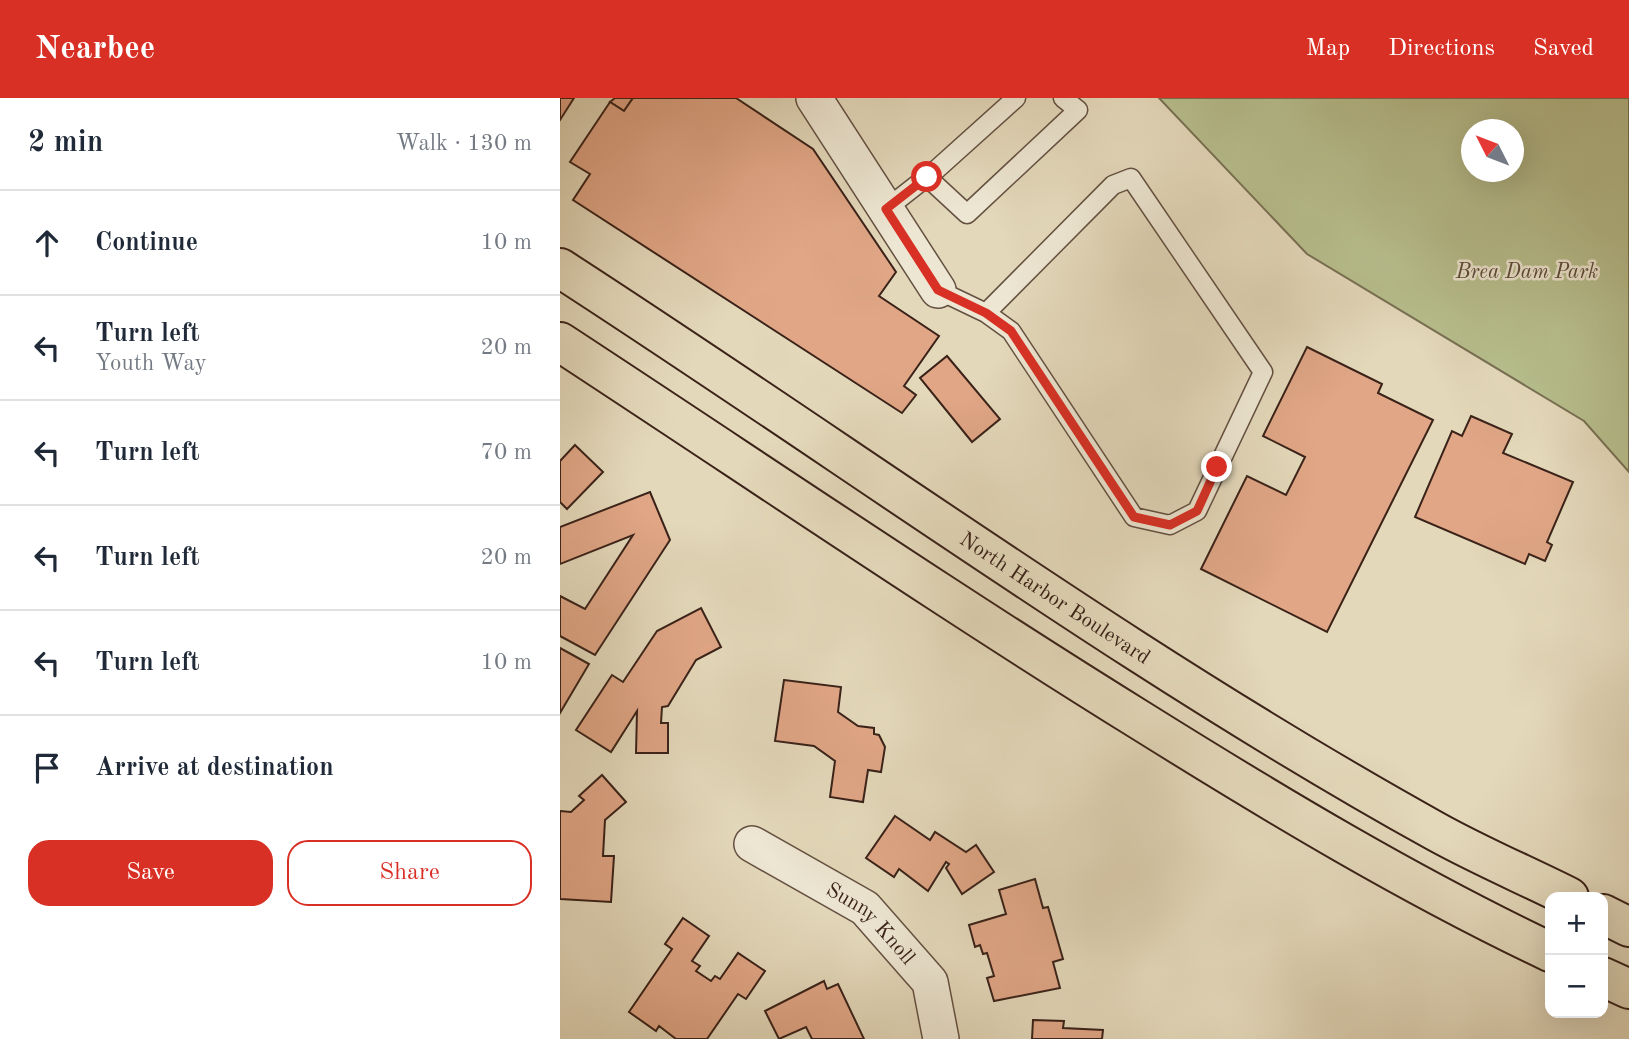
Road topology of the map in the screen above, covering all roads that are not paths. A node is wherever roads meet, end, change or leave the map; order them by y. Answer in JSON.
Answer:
{"nodes":[{"id":1,"x":814,"y":98,"type":"edge"},
{"id":2,"x":1016,"y":98,"type":"edge"},
{"id":3,"x":1063,"y":98,"type":"edge"},
{"id":4,"x":927,"y":177,"type":"junction"},
{"id":5,"x":886,"y":209,"type":"junction"},
{"id":6,"x":560,"y":268,"type":"edge"},
{"id":7,"x":938,"y":290,"type":"joint"},
{"id":8,"x":986,"y":313,"type":"junction"},
{"id":9,"x":560,"y":342,"type":"edge"},
{"id":10,"x":752,"y":844,"type":"dead end"},
{"id":11,"x":1559,"y":892,"type":"edge"},
{"id":12,"x":1608,"y":916,"type":"edge"},
{"id":13,"x":1629,"y":926,"type":"edge"},
{"id":14,"x":1545,"y":950,"type":"edge"},
{"id":15,"x":1608,"y":979,"type":"edge"},
{"id":16,"x":1629,"y":989,"type":"edge"},
{"id":17,"x":941,"y":1039,"type":"edge"}],
"edges":[{"from":1,"to":5,"type":"street"},
{"from":2,"to":4,"type":"lane"},
{"from":3,"to":4,"type":"lane"},
{"from":4,"to":5,"type":"lane"},
{"from":5,"to":7,"type":"street"},
{"from":6,"to":11,"type":"main road","name":"North Harbor Boulevard"},
{"from":7,"to":8,"type":"lane"},
{"from":8,"to":8,"type":"lane"},
{"from":9,"to":14,"type":"main road"},
{"from":10,"to":17,"type":"street","name":"Sunny Knoll"},
{"from":12,"to":13,"type":"main road"},
{"from":15,"to":16,"type":"main road"}]}
